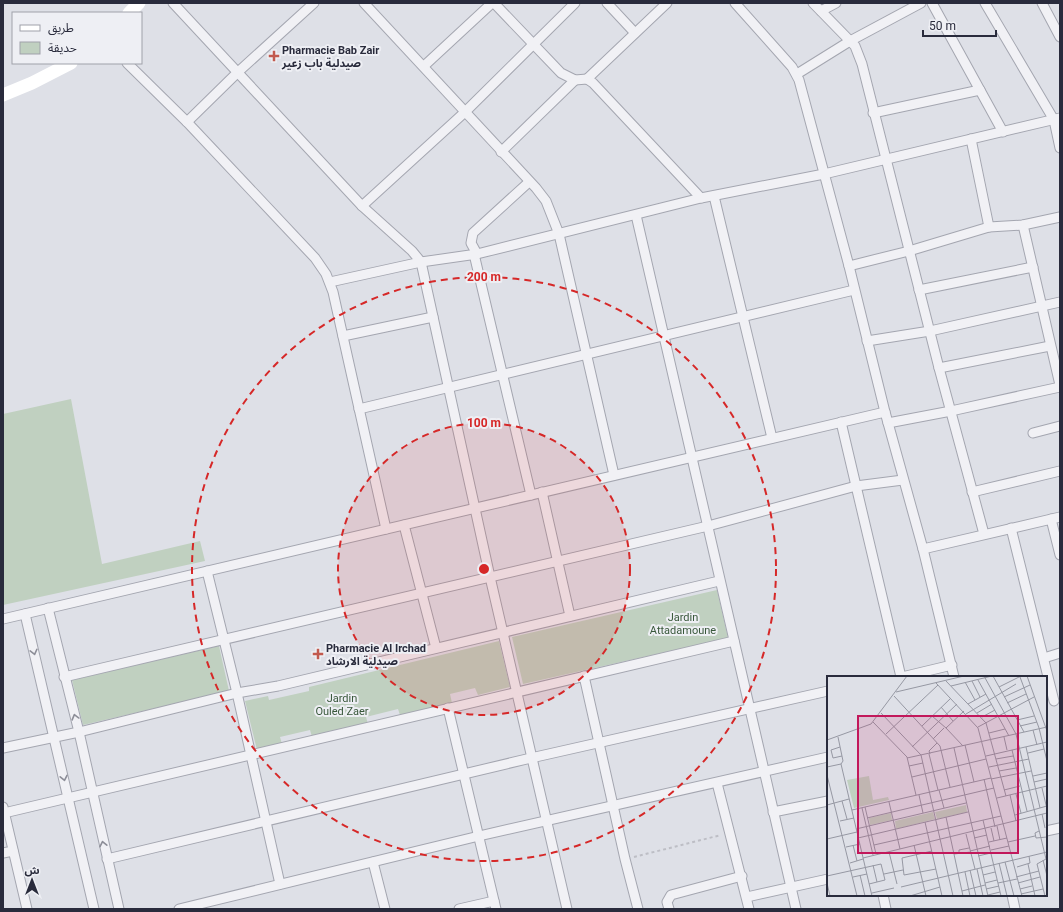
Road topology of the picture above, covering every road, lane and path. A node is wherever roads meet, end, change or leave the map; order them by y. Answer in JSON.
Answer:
{"nodes":[{"id":1,"x":139,"y":3,"type":"edge"},
{"id":2,"x":173,"y":3,"type":"edge"},
{"id":3,"x":314,"y":3,"type":"edge"},
{"id":4,"x":364,"y":3,"type":"edge"},
{"id":5,"x":493,"y":3,"type":"edge"},
{"id":6,"x":575,"y":3,"type":"edge"},
{"id":7,"x":607,"y":3,"type":"edge"},
{"id":8,"x":667,"y":3,"type":"edge"},
{"id":9,"x":735,"y":3,"type":"edge"},
{"id":10,"x":813,"y":3,"type":"edge"},
{"id":11,"x":836,"y":3,"type":"edge"},
{"id":12,"x":920,"y":3,"type":"edge"},
{"id":13,"x":932,"y":3,"type":"edge"},
{"id":14,"x":985,"y":3,"type":"edge"},
{"id":15,"x":1042,"y":3,"type":"edge"},
{"id":16,"x":821,"y":11,"type":"junction"},
{"id":17,"x":130,"y":12,"type":"edge"},
{"id":18,"x":1058,"y":31,"type":"edge"},
{"id":19,"x":635,"y":33,"type":"junction"},
{"id":20,"x":850,"y":41,"type":"junction"},
{"id":21,"x":534,"y":44,"type":"junction"},
{"id":22,"x":69,"y":64,"type":"edge"},
{"id":23,"x":128,"y":64,"type":"edge"},
{"id":24,"x":424,"y":66,"type":"junction"},
{"id":25,"x":238,"y":72,"type":"junction"},
{"id":26,"x":797,"y":74,"type":"junction"},
{"id":27,"x":588,"y":79,"type":"junction"},
{"id":28,"x":575,"y":80,"type":"junction"},
{"id":29,"x":980,"y":90,"type":"junction"},
{"id":30,"x":3,"y":95,"type":"edge"},
{"id":31,"x":465,"y":112,"type":"junction"},
{"id":32,"x":873,"y":113,"type":"junction"},
{"id":33,"x":1057,"y":119,"type":"edge"},
{"id":34,"x":187,"y":122,"type":"junction"},
{"id":35,"x":1003,"y":132,"type":"junction"},
{"id":36,"x":971,"y":139,"type":"junction"},
{"id":37,"x":1060,"y":148,"type":"edge"},
{"id":38,"x":501,"y":152,"type":"junction"},
{"id":39,"x":885,"y":160,"type":"junction"},
{"id":40,"x":824,"y":174,"type":"junction"},
{"id":41,"x":529,"y":182,"type":"junction"},
{"id":42,"x":714,"y":196,"type":"junction"},
{"id":43,"x":701,"y":198,"type":"junction"},
{"id":44,"x":362,"y":206,"type":"junction"},
{"id":45,"x":636,"y":215,"type":"junction"},
{"id":46,"x":1060,"y":217,"type":"edge"},
{"id":47,"x":1023,"y":225,"type":"junction"},
{"id":48,"x":989,"y":227,"type":"junction"},
{"id":49,"x":559,"y":234,"type":"junction"},
{"id":50,"x":909,"y":251,"type":"junction"},
{"id":51,"x":475,"y":254,"type":"junction"},
{"id":52,"x":421,"y":262,"type":"junction"},
{"id":53,"x":849,"y":266,"type":"junction"},
{"id":54,"x":1032,"y":267,"type":"junction"},
{"id":55,"x":330,"y":282,"type":"junction"},
{"id":56,"x":854,"y":290,"type":"junction"},
{"id":57,"x":919,"y":290,"type":"junction"},
{"id":58,"x":1060,"y":302,"type":"edge"},
{"id":59,"x":1041,"y":306,"type":"junction"},
{"id":60,"x":433,"y":317,"type":"junction"},
{"id":61,"x":742,"y":318,"type":"junction"},
{"id":62,"x":930,"y":331,"type":"junction"},
{"id":63,"x":664,"y":335,"type":"junction"},
{"id":64,"x":343,"y":336,"type":"junction"},
{"id":65,"x":868,"y":340,"type":"junction"},
{"id":66,"x":1050,"y":346,"type":"junction"},
{"id":67,"x":585,"y":354,"type":"junction"},
{"id":68,"x":939,"y":368,"type":"junction"},
{"id":69,"x":502,"y":374,"type":"junction"},
{"id":70,"x":1060,"y":386,"type":"edge"},
{"id":71,"x":448,"y":387,"type":"junction"},
{"id":72,"x":359,"y":409,"type":"junction"},
{"id":73,"x":951,"y":411,"type":"junction"},
{"id":74,"x":885,"y":412,"type":"junction"},
{"id":75,"x":841,"y":422,"type":"junction"},
{"id":76,"x":888,"y":423,"type":"junction"},
{"id":77,"x":1060,"y":426,"type":"edge"},
{"id":78,"x":1033,"y":433,"type":"dead end"},
{"id":79,"x":772,"y":438,"type":"junction"},
{"id":80,"x":693,"y":457,"type":"junction"},
{"id":81,"x":1060,"y":471,"type":"edge"},
{"id":82,"x":614,"y":475,"type":"junction"},
{"id":83,"x":903,"y":480,"type":"junction"},
{"id":84,"x":856,"y":486,"type":"junction"},
{"id":85,"x":542,"y":492,"type":"junction"},
{"id":86,"x":972,"y":492,"type":"junction"},
{"id":87,"x":531,"y":495,"type":"junction"},
{"id":88,"x":475,"y":508,"type":"junction"},
{"id":89,"x":1056,"y":518,"type":"edge"},
{"id":90,"x":404,"y":525,"type":"junction"},
{"id":91,"x":708,"y":526,"type":"junction"},
{"id":92,"x":1011,"y":528,"type":"junction"},
{"id":93,"x":386,"y":529,"type":"junction"},
{"id":94,"x":984,"y":534,"type":"junction"},
{"id":95,"x":923,"y":549,"type":"junction"},
{"id":96,"x":1060,"y":555,"type":"edge"},
{"id":97,"x":558,"y":561,"type":"junction"},
{"id":98,"x":207,"y":571,"type":"junction"},
{"id":99,"x":490,"y":577,"type":"junction"},
{"id":100,"x":719,"y":581,"type":"junction"},
{"id":101,"x":422,"y":593,"type":"junction"},
{"id":102,"x":48,"y":608,"type":"junction"},
{"id":103,"x":25,"y":614,"type":"junction"},
{"id":104,"x":570,"y":616,"type":"junction"},
{"id":105,"x":3,"y":619,"type":"edge"},
{"id":106,"x":503,"y":632,"type":"junction"},
{"id":107,"x":224,"y":639,"type":"junction"},
{"id":108,"x":734,"y":641,"type":"junction"},
{"id":109,"x":436,"y":648,"type":"junction"},
{"id":110,"x":1060,"y":653,"type":"edge"},
{"id":111,"x":1044,"y":658,"type":"junction"},
{"id":112,"x":952,"y":665,"type":"junction"},
{"id":113,"x":584,"y":676,"type":"junction"},
{"id":114,"x":902,"y":676,"type":"edge"},
{"id":115,"x":906,"y":676,"type":"edge"},
{"id":116,"x":954,"y":676,"type":"edge"},
{"id":117,"x":64,"y":677,"type":"junction"},
{"id":118,"x":517,"y":691,"type":"junction"},
{"id":119,"x":827,"y":691,"type":"edge"},
{"id":120,"x":237,"y":693,"type":"junction"},
{"id":121,"x":1053,"y":701,"type":"edge"},
{"id":122,"x":448,"y":708,"type":"junction"},
{"id":123,"x":748,"y":709,"type":"junction"},
{"id":124,"x":79,"y":732,"type":"junction"},
{"id":125,"x":55,"y":737,"type":"junction"},
{"id":126,"x":599,"y":743,"type":"junction"},
{"id":127,"x":3,"y":748,"type":"edge"},
{"id":128,"x":251,"y":755,"type":"junction"},
{"id":129,"x":827,"y":757,"type":"edge"},
{"id":130,"x":531,"y":758,"type":"junction"},
{"id":131,"x":764,"y":771,"type":"junction"},
{"id":132,"x":464,"y":774,"type":"junction"},
{"id":133,"x":717,"y":783,"type":"junction"},
{"id":134,"x":92,"y":792,"type":"junction"},
{"id":135,"x":68,"y":797,"type":"junction"},
{"id":136,"x":827,"y":801,"type":"edge"},
{"id":137,"x":613,"y":807,"type":"junction"},
{"id":138,"x":4,"y":810,"type":"edge"},
{"id":139,"x":773,"y":812,"type":"junction"},
{"id":140,"x":546,"y":821,"type":"junction"},
{"id":141,"x":267,"y":822,"type":"junction"},
{"id":142,"x":1060,"y":828,"type":"edge"},
{"id":143,"x":1047,"y":831,"type":"edge"},
{"id":144,"x":729,"y":833,"type":"junction"},
{"id":145,"x":479,"y":836,"type":"junction"},
{"id":146,"x":13,"y":851,"type":"junction"},
{"id":147,"x":3,"y":853,"type":"edge"},
{"id":148,"x":107,"y":859,"type":"junction"},
{"id":149,"x":625,"y":859,"type":"junction"},
{"id":150,"x":373,"y":862,"type":"junction"},
{"id":151,"x":742,"y":876,"type":"junction"},
{"id":152,"x":827,"y":879,"type":"edge"},
{"id":153,"x":280,"y":884,"type":"junction"},
{"id":154,"x":791,"y":887,"type":"junction"},
{"id":155,"x":883,"y":896,"type":"edge"},
{"id":156,"x":1012,"y":896,"type":"edge"},
{"id":157,"x":747,"y":897,"type":"junction"},
{"id":158,"x":495,"y":905,"type":"edge"},
{"id":159,"x":205,"y":906,"type":"edge"},
{"id":160,"x":27,"y":909,"type":"edge"},
{"id":161,"x":94,"y":909,"type":"edge"},
{"id":162,"x":118,"y":909,"type":"edge"},
{"id":163,"x":179,"y":909,"type":"edge"},
{"id":164,"x":386,"y":909,"type":"edge"},
{"id":165,"x":459,"y":909,"type":"edge"},
{"id":166,"x":567,"y":909,"type":"edge"},
{"id":167,"x":638,"y":909,"type":"edge"},
{"id":168,"x":669,"y":909,"type":"edge"},
{"id":169,"x":748,"y":909,"type":"edge"},
{"id":170,"x":796,"y":909,"type":"edge"},
{"id":171,"x":886,"y":909,"type":"edge"},
{"id":172,"x":1015,"y":909,"type":"edge"}],
"edges":[{"from":1,"to":17,"type":"main road"},
{"from":2,"to":25,"type":"street"},
{"from":3,"to":25,"type":"street"},
{"from":4,"to":24,"type":"street"},
{"from":5,"to":21,"type":"street"},
{"from":5,"to":24,"type":"street"},
{"from":6,"to":21,"type":"street"},
{"from":7,"to":19,"type":"street"},
{"from":8,"to":19,"type":"street"},
{"from":9,"to":26,"type":"street"},
{"from":10,"to":16,"type":"street"},
{"from":11,"to":16,"type":"street"},
{"from":12,"to":20,"type":"street"},
{"from":13,"to":29,"type":"street"},
{"from":14,"to":33,"type":"street"},
{"from":15,"to":18,"type":"street"},
{"from":16,"to":20,"type":"street"},
{"from":19,"to":27,"type":"street"},
{"from":20,"to":26,"type":"street"},
{"from":20,"to":32,"type":"street"},
{"from":21,"to":28,"type":"street"},
{"from":21,"to":31,"type":"street"},
{"from":22,"to":30,"type":"main road"},
{"from":23,"to":34,"type":"street"},
{"from":24,"to":31,"type":"street"},
{"from":25,"to":34,"type":"street"},
{"from":25,"to":44,"type":"street"},
{"from":26,"to":40,"type":"street"},
{"from":27,"to":28,"type":"street"},
{"from":27,"to":43,"type":"street"},
{"from":28,"to":38,"type":"street"},
{"from":29,"to":32,"type":"street"},
{"from":29,"to":35,"type":"street"},
{"from":31,"to":38,"type":"street"},
{"from":31,"to":44,"type":"street"},
{"from":32,"to":39,"type":"street"},
{"from":33,"to":35,"type":"street"},
{"from":33,"to":37,"type":"street"},
{"from":34,"to":55,"type":"street"},
{"from":35,"to":36,"type":"street"},
{"from":36,"to":39,"type":"street"},
{"from":36,"to":48,"type":"street"},
{"from":38,"to":41,"type":"street"},
{"from":39,"to":40,"type":"street"},
{"from":39,"to":50,"type":"street"},
{"from":40,"to":42,"type":"street"},
{"from":40,"to":53,"type":"street"},
{"from":41,"to":49,"type":"street"},
{"from":41,"to":51,"type":"street"},
{"from":42,"to":43,"type":"street"},
{"from":42,"to":61,"type":"street"},
{"from":43,"to":45,"type":"street"},
{"from":44,"to":52,"type":"street"},
{"from":45,"to":49,"type":"street"},
{"from":45,"to":63,"type":"street"},
{"from":46,"to":47,"type":"street"},
{"from":47,"to":48,"type":"street"},
{"from":47,"to":54,"type":"street"},
{"from":48,"to":50,"type":"street"},
{"from":49,"to":51,"type":"street"},
{"from":49,"to":67,"type":"street"},
{"from":50,"to":53,"type":"street"},
{"from":50,"to":57,"type":"street"},
{"from":51,"to":52,"type":"street"},
{"from":51,"to":69,"type":"street"},
{"from":52,"to":55,"type":"street"},
{"from":52,"to":60,"type":"street"},
{"from":53,"to":56,"type":"street"},
{"from":54,"to":57,"type":"street"},
{"from":54,"to":59,"type":"street"},
{"from":55,"to":64,"type":"street"},
{"from":56,"to":61,"type":"street"},
{"from":56,"to":65,"type":"street"},
{"from":57,"to":62,"type":"street"},
{"from":58,"to":59,"type":"street"},
{"from":59,"to":62,"type":"street"},
{"from":59,"to":66,"type":"street"},
{"from":60,"to":64,"type":"street"},
{"from":60,"to":71,"type":"street"},
{"from":61,"to":63,"type":"street"},
{"from":61,"to":79,"type":"street"},
{"from":62,"to":65,"type":"street"},
{"from":62,"to":68,"type":"street"},
{"from":63,"to":67,"type":"street"},
{"from":63,"to":80,"type":"street"},
{"from":64,"to":72,"type":"street"},
{"from":65,"to":74,"type":"street"},
{"from":66,"to":68,"type":"street"},
{"from":66,"to":70,"type":"street"},
{"from":67,"to":69,"type":"street"},
{"from":67,"to":82,"type":"street"},
{"from":68,"to":73,"type":"street"},
{"from":69,"to":71,"type":"street"},
{"from":69,"to":87,"type":"street"},
{"from":70,"to":73,"type":"street"},
{"from":71,"to":72,"type":"street"},
{"from":71,"to":88,"type":"street"},
{"from":72,"to":93,"type":"street"},
{"from":73,"to":76,"type":"street"},
{"from":73,"to":86,"type":"street"},
{"from":74,"to":75,"type":"street"},
{"from":74,"to":76,"type":"street"},
{"from":75,"to":79,"type":"street"},
{"from":75,"to":84,"type":"street"},
{"from":76,"to":83,"type":"street"},
{"from":77,"to":78,"type":"street"},
{"from":79,"to":80,"type":"street"},
{"from":80,"to":82,"type":"street"},
{"from":80,"to":91,"type":"street"},
{"from":81,"to":86,"type":"street"},
{"from":82,"to":85,"type":"street"},
{"from":83,"to":84,"type":"street"},
{"from":83,"to":95,"type":"street"},
{"from":84,"to":91,"type":"street"},
{"from":84,"to":114,"type":"street"},
{"from":85,"to":87,"type":"street"},
{"from":85,"to":97,"type":"street"},
{"from":86,"to":94,"type":"street"},
{"from":87,"to":88,"type":"street"},
{"from":88,"to":90,"type":"street"},
{"from":88,"to":99,"type":"street"},
{"from":89,"to":92,"type":"street"},
{"from":89,"to":96,"type":"street"},
{"from":90,"to":93,"type":"street"},
{"from":90,"to":101,"type":"street"},
{"from":91,"to":97,"type":"street"},
{"from":91,"to":100,"type":"street"},
{"from":92,"to":94,"type":"street"},
{"from":92,"to":111,"type":"street"},
{"from":93,"to":98,"type":"street"},
{"from":94,"to":95,"type":"street"},
{"from":95,"to":112,"type":"street"},
{"from":97,"to":99,"type":"street"},
{"from":97,"to":104,"type":"street"},
{"from":98,"to":102,"type":"street"},
{"from":98,"to":107,"type":"street"},
{"from":99,"to":101,"type":"street"},
{"from":99,"to":106,"type":"street"},
{"from":100,"to":104,"type":"street"},
{"from":100,"to":108,"type":"street"},
{"from":101,"to":107,"type":"street"},
{"from":101,"to":109,"type":"street"},
{"from":102,"to":103,"type":"street"},
{"from":102,"to":117,"type":"street"},
{"from":103,"to":105,"type":"street"},
{"from":103,"to":125,"type":"street","one_way":true},
{"from":104,"to":106,"type":"street"},
{"from":106,"to":109,"type":"street"},
{"from":106,"to":118,"type":"street"},
{"from":107,"to":117,"type":"street"},
{"from":107,"to":120,"type":"street"},
{"from":108,"to":113,"type":"street"},
{"from":108,"to":123,"type":"street"},
{"from":109,"to":120,"type":"street"},
{"from":110,"to":111,"type":"street"},
{"from":111,"to":121,"type":"street"},
{"from":112,"to":115,"type":"street"},
{"from":112,"to":116,"type":"street"},
{"from":113,"to":118,"type":"street"},
{"from":113,"to":126,"type":"street"},
{"from":124,"to":117,"type":"street","one_way":true},
{"from":118,"to":122,"type":"street"},
{"from":118,"to":130,"type":"street"},
{"from":119,"to":123,"type":"street"},
{"from":120,"to":124,"type":"street"},
{"from":120,"to":128,"type":"street"},
{"from":122,"to":128,"type":"street"},
{"from":122,"to":132,"type":"street"},
{"from":123,"to":126,"type":"street"},
{"from":123,"to":131,"type":"street"},
{"from":124,"to":125,"type":"street"},
{"from":124,"to":134,"type":"street"},
{"from":125,"to":127,"type":"street"},
{"from":125,"to":135,"type":"street","one_way":true},
{"from":126,"to":130,"type":"street"},
{"from":126,"to":137,"type":"street"},
{"from":128,"to":134,"type":"street"},
{"from":128,"to":141,"type":"street"},
{"from":129,"to":131,"type":"street"},
{"from":130,"to":132,"type":"street"},
{"from":130,"to":140,"type":"street"},
{"from":131,"to":133,"type":"street"},
{"from":131,"to":139,"type":"street"},
{"from":132,"to":141,"type":"street"},
{"from":132,"to":145,"type":"street"},
{"from":133,"to":137,"type":"street"},
{"from":133,"to":144,"type":"street"},
{"from":134,"to":135,"type":"street"},
{"from":148,"to":134,"type":"street","one_way":true},
{"from":135,"to":138,"type":"street"},
{"from":135,"to":161,"type":"street"},
{"from":136,"to":139,"type":"street"},
{"from":137,"to":140,"type":"street"},
{"from":137,"to":149,"type":"street"},
{"from":138,"to":146,"type":"street"},
{"from":139,"to":154,"type":"street"},
{"from":140,"to":145,"type":"street"},
{"from":140,"to":166,"type":"street"},
{"from":141,"to":148,"type":"street"},
{"from":141,"to":153,"type":"street"},
{"from":142,"to":143,"type":"street"},
{"from":144,"to":149,"type":"path"},
{"from":144,"to":151,"type":"street"},
{"from":145,"to":150,"type":"street"},
{"from":145,"to":158,"type":"street"},
{"from":146,"to":147,"type":"street"},
{"from":146,"to":160,"type":"street"},
{"from":148,"to":162,"type":"street"},
{"from":149,"to":167,"type":"street"},
{"from":150,"to":153,"type":"street"},
{"from":150,"to":164,"type":"street"},
{"from":151,"to":157,"type":"street"},
{"from":151,"to":168,"type":"street"},
{"from":152,"to":154,"type":"street"},
{"from":153,"to":159,"type":"street"},
{"from":154,"to":157,"type":"street"},
{"from":154,"to":170,"type":"street"},
{"from":155,"to":171,"type":"street"},
{"from":156,"to":172,"type":"street"},
{"from":157,"to":169,"type":"street"},
{"from":158,"to":165,"type":"street"},
{"from":159,"to":163,"type":"street"}]}
